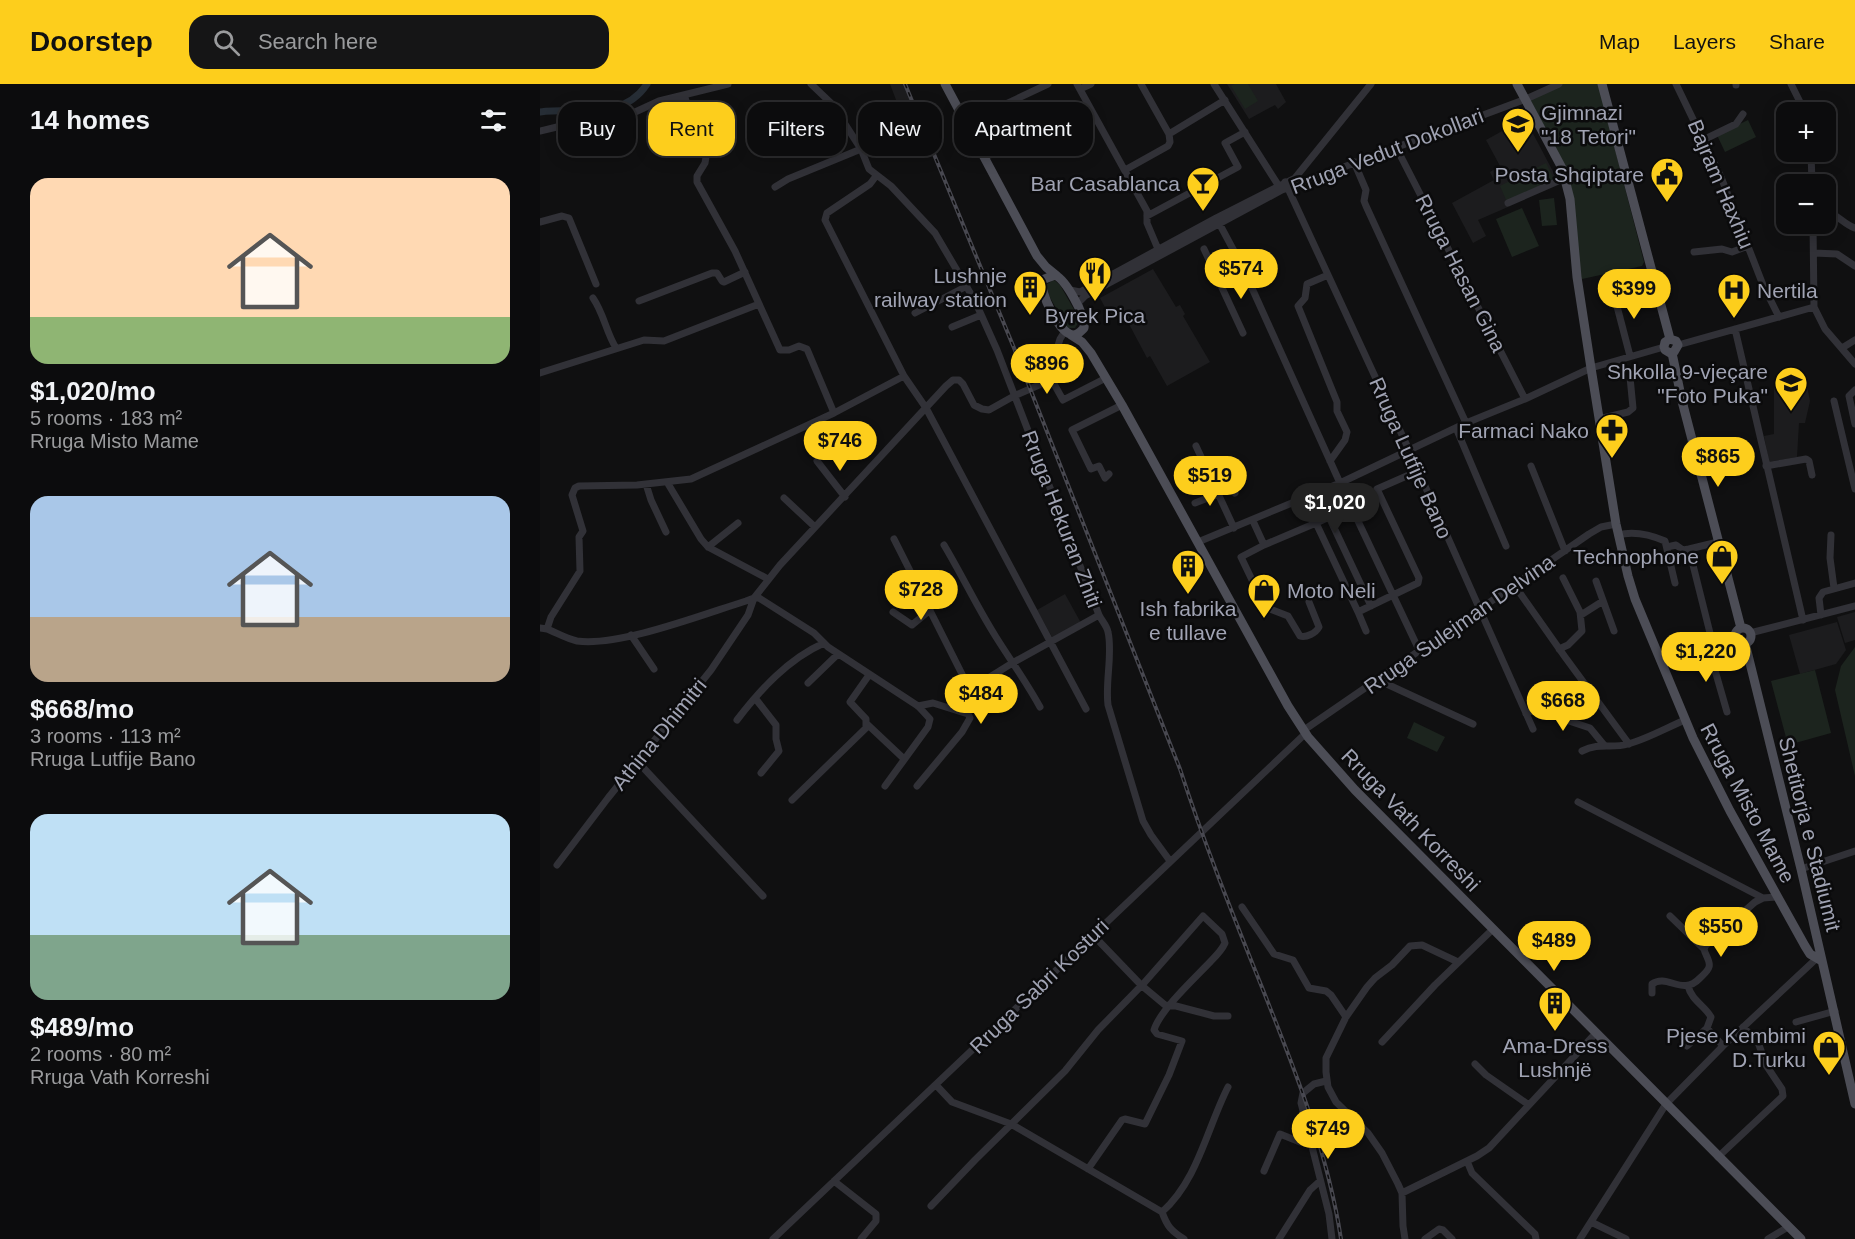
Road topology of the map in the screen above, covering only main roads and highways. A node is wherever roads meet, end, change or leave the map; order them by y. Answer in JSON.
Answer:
{"nodes":[{"id":1,"x":945,"y":84,"type":"edge"},
{"id":2,"x":1517,"y":84,"type":"edge"},
{"id":3,"x":1602,"y":84,"type":"edge"},
{"id":4,"x":1035,"y":253,"type":"junction"},
{"id":5,"x":1057,"y":276,"type":"junction"},
{"id":6,"x":1041,"y":282,"type":"junction"},
{"id":7,"x":1085,"y":325,"type":"junction"},
{"id":8,"x":1068,"y":333,"type":"junction"},
{"id":9,"x":1091,"y":353,"type":"junction"},
{"id":10,"x":1746,"y":631,"type":"junction"},
{"id":11,"x":1745,"y":643,"type":"junction"},
{"id":12,"x":1819,"y":960,"type":"junction"},
{"id":13,"x":1855,"y":1104,"type":"edge"},
{"id":14,"x":1801,"y":1239,"type":"edge"}],
"edges":[{"from":1,"to":4,"type":"main road"},
{"from":2,"to":12,"type":"main road","name":"Rruga Misto Mame"},
{"from":3,"to":10,"type":"main road"},
{"from":4,"to":5,"type":"main road"},
{"from":4,"to":6,"type":"main road"},
{"from":5,"to":6,"type":"main road"},
{"from":5,"to":7,"type":"main road","name":"Rruga Vath Korreshi"},
{"from":6,"to":8,"type":"main road","name":"Rruga Vath Korreshi"},
{"from":7,"to":8,"type":"main road"},
{"from":7,"to":9,"type":"main road","name":"Rruga Vath Korreshi"},
{"from":8,"to":9,"type":"main road","name":"Rruga Vath Korreshi"},
{"from":9,"to":14,"type":"main road","name":"Rruga Vath Korreshi"},
{"from":10,"to":11,"type":"main road"},
{"from":10,"to":11,"type":"main road"},
{"from":11,"to":12,"type":"main road","name":"Shetitorja e Stadiumit"},
{"from":12,"to":13,"type":"main road","name":"Shetitorja e Stadiumit"}]}
